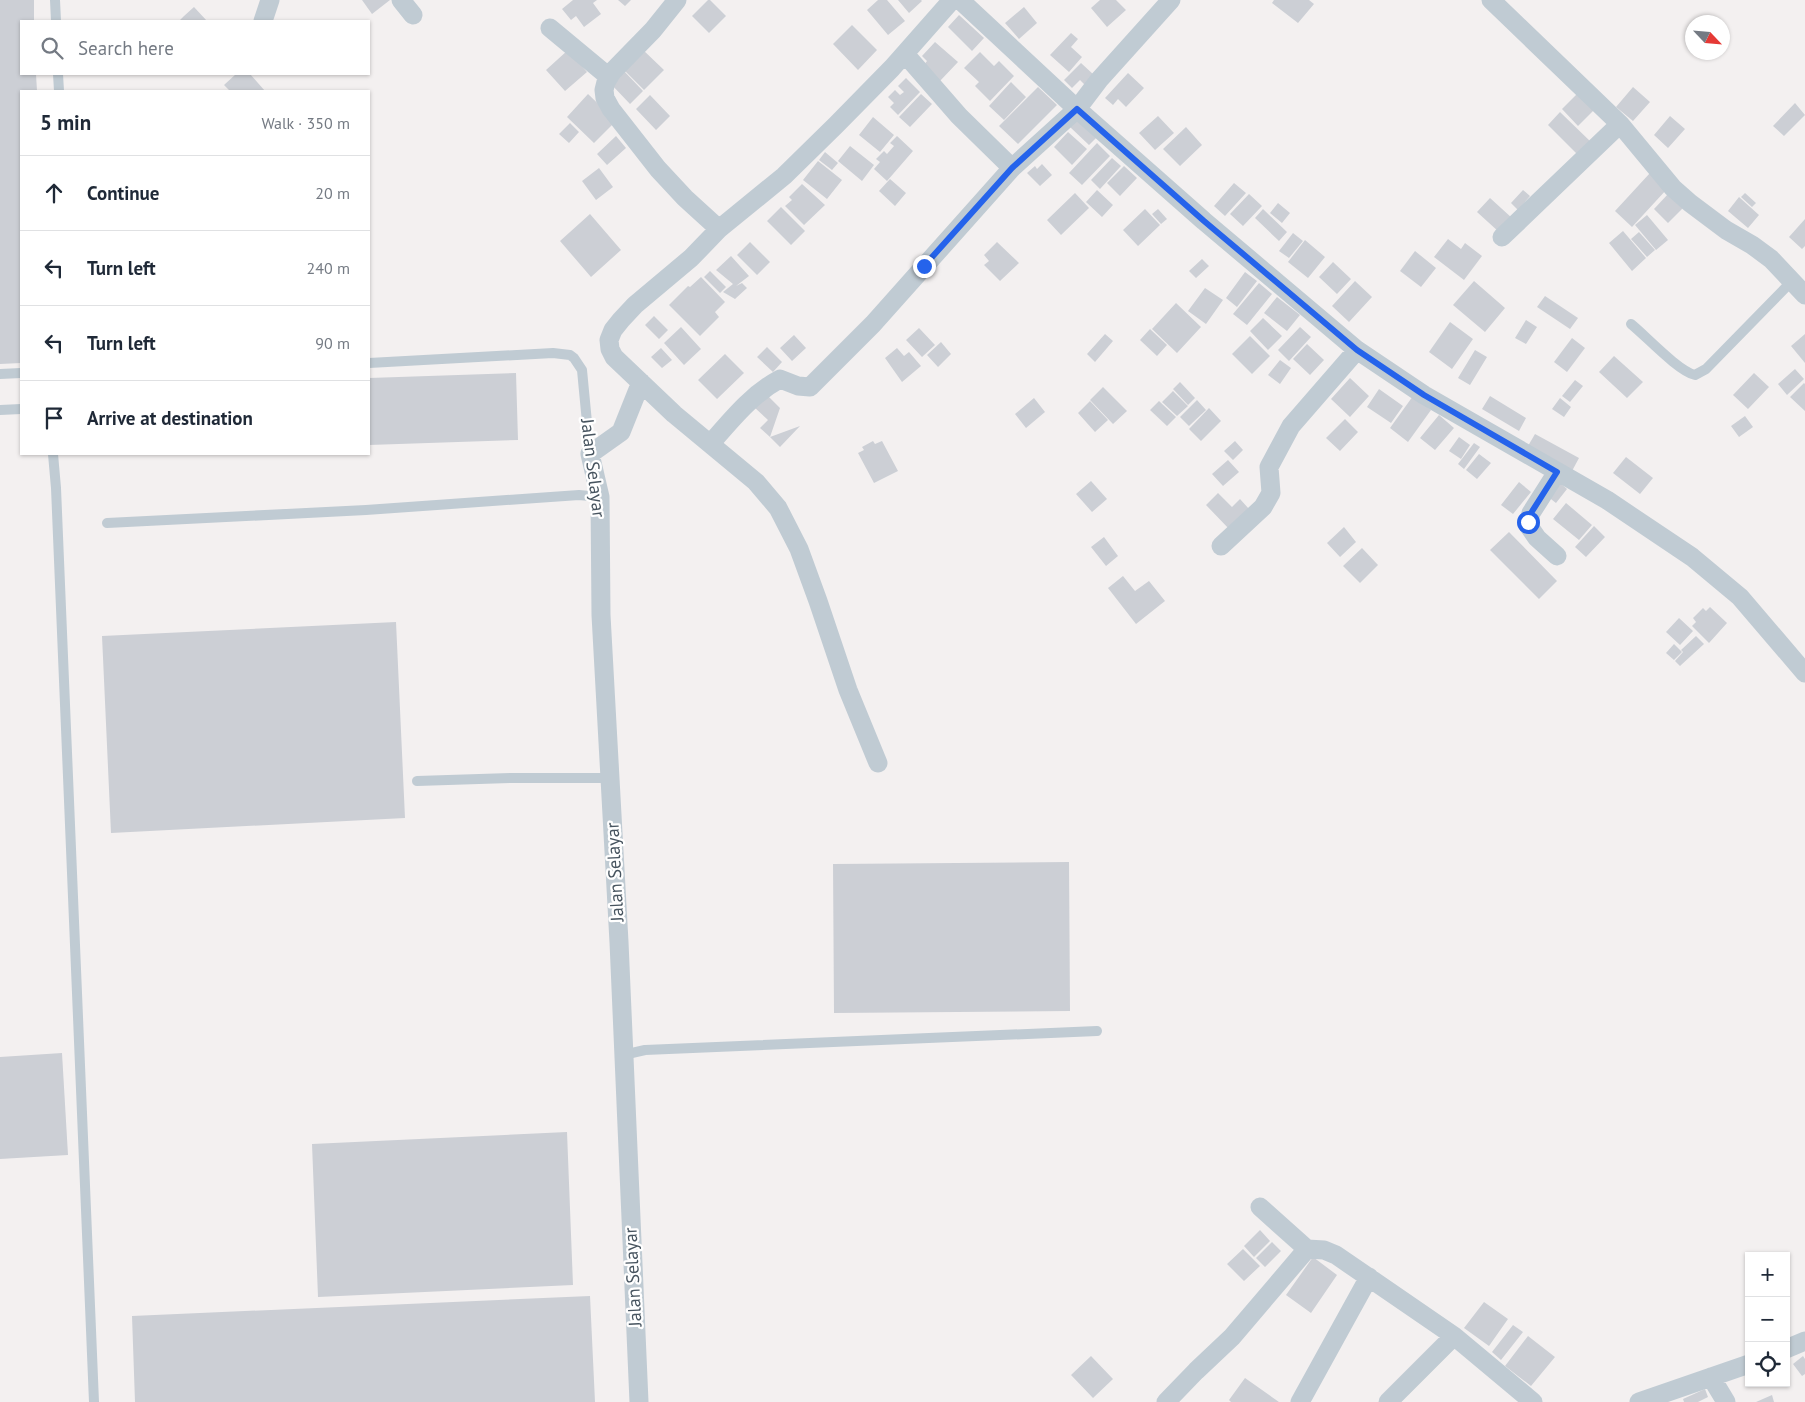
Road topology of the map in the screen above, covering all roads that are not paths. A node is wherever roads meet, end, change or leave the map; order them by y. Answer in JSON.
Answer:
{"nodes":[{"id":1,"x":55,"y":0,"type":"edge"},
{"id":2,"x":270,"y":0,"type":"edge"},
{"id":3,"x":401,"y":0,"type":"edge"},
{"id":4,"x":678,"y":0,"type":"edge"},
{"id":5,"x":952,"y":0,"type":"edge"},
{"id":6,"x":960,"y":0,"type":"edge"},
{"id":7,"x":1171,"y":0,"type":"edge"},
{"id":8,"x":1491,"y":0,"type":"edge"},
{"id":9,"x":413,"y":15,"type":"dead end"},
{"id":10,"x":56,"y":20,"type":"edge"},
{"id":11,"x":263,"y":20,"type":"edge"},
{"id":12,"x":550,"y":28,"type":"dead end"},
{"id":13,"x":905,"y":54,"type":"junction"},
{"id":14,"x":58,"y":75,"type":"edge"},
{"id":15,"x":609,"y":77,"type":"junction"},
{"id":16,"x":59,"y":90,"type":"edge"},
{"id":17,"x":1077,"y":109,"type":"junction"},
{"id":18,"x":1620,"y":124,"type":"junction"},
{"id":19,"x":1012,"y":168,"type":"junction"},
{"id":20,"x":719,"y":229,"type":"junction"},
{"id":21,"x":1502,"y":237,"type":"dead end"},
{"id":22,"x":1792,"y":281,"type":"junction"},
{"id":23,"x":1805,"y":295,"type":"edge"},
{"id":24,"x":1631,"y":324,"type":"dead end"},
{"id":25,"x":1357,"y":350,"type":"junction"},
{"id":26,"x":370,"y":363,"type":"edge"},
{"id":27,"x":20,"y":372,"type":"edge"},
{"id":28,"x":0,"y":374,"type":"edge"},
{"id":29,"x":640,"y":382,"type":"junction"},
{"id":30,"x":20,"y":409,"type":"edge"},
{"id":31,"x":0,"y":410,"type":"edge"},
{"id":32,"x":712,"y":443,"type":"junction"},
{"id":33,"x":590,"y":454,"type":"junction"},
{"id":34,"x":53,"y":455,"type":"edge"},
{"id":35,"x":1557,"y":472,"type":"junction"},
{"id":36,"x":600,"y":497,"type":"junction"},
{"id":37,"x":107,"y":523,"type":"dead end"},
{"id":38,"x":1221,"y":546,"type":"dead end"},
{"id":39,"x":1557,"y":556,"type":"dead end"},
{"id":40,"x":1805,"y":673,"type":"edge"},
{"id":41,"x":878,"y":763,"type":"dead end"},
{"id":42,"x":610,"y":778,"type":"junction"},
{"id":43,"x":417,"y":781,"type":"dead end"},
{"id":44,"x":1097,"y":1032,"type":"dead end"},
{"id":45,"x":623,"y":1055,"type":"junction"},
{"id":46,"x":1260,"y":1207,"type":"dead end"},
{"id":47,"x":1306,"y":1248,"type":"junction"},
{"id":48,"x":1369,"y":1277,"type":"junction"},
{"id":49,"x":1454,"y":1336,"type":"junction"},
{"id":50,"x":1805,"y":1341,"type":"edge"},
{"id":51,"x":1790,"y":1347,"type":"edge"},
{"id":52,"x":1745,"y":1365,"type":"edge"},
{"id":53,"x":1711,"y":1377,"type":"junction"},
{"id":54,"x":94,"y":1402,"type":"edge"},
{"id":55,"x":639,"y":1402,"type":"edge"},
{"id":56,"x":1166,"y":1402,"type":"edge"},
{"id":57,"x":1300,"y":1402,"type":"edge"},
{"id":58,"x":1388,"y":1402,"type":"edge"},
{"id":59,"x":1533,"y":1402,"type":"edge"},
{"id":60,"x":1639,"y":1402,"type":"edge"},
{"id":61,"x":1726,"y":1402,"type":"edge"}],
"edges":[{"from":1,"to":10,"type":"lane"},
{"from":2,"to":11,"type":"street"},
{"from":3,"to":9,"type":"street"},
{"from":4,"to":15,"type":"street"},
{"from":5,"to":13,"type":"street"},
{"from":6,"to":17,"type":"street"},
{"from":7,"to":17,"type":"street"},
{"from":8,"to":18,"type":"street"},
{"from":12,"to":15,"type":"street"},
{"from":13,"to":19,"type":"street"},
{"from":13,"to":20,"type":"street"},
{"from":14,"to":16,"type":"lane"},
{"from":15,"to":20,"type":"street"},
{"from":17,"to":19,"type":"street"},
{"from":17,"to":25,"type":"street"},
{"from":18,"to":21,"type":"street"},
{"from":18,"to":22,"type":"street"},
{"from":19,"to":32,"type":"street"},
{"from":20,"to":29,"type":"street"},
{"from":22,"to":23,"type":"street"},
{"from":22,"to":24,"type":"lane"},
{"from":25,"to":35,"type":"street"},
{"from":25,"to":38,"type":"street"},
{"from":26,"to":33,"type":"lane","name":"Jalan Selayar"},
{"from":27,"to":28,"type":"lane"},
{"from":29,"to":32,"type":"street"},
{"from":29,"to":33,"type":"street"},
{"from":30,"to":31,"type":"lane"},
{"from":32,"to":41,"type":"street"},
{"from":33,"to":36,"type":"street","name":"Jalan Selayar"},
{"from":34,"to":54,"type":"lane"},
{"from":35,"to":39,"type":"street"},
{"from":35,"to":40,"type":"street"},
{"from":36,"to":37,"type":"lane"},
{"from":36,"to":42,"type":"street","name":"Jalan Selayar"},
{"from":42,"to":43,"type":"lane"},
{"from":42,"to":45,"type":"street","name":"Jalan Selayar"},
{"from":44,"to":45,"type":"lane"},
{"from":45,"to":55,"type":"street","name":"Jalan Selayar"},
{"from":46,"to":47,"type":"street"},
{"from":47,"to":48,"type":"street"},
{"from":47,"to":56,"type":"street"},
{"from":48,"to":49,"type":"street"},
{"from":48,"to":57,"type":"street"},
{"from":49,"to":58,"type":"street"},
{"from":49,"to":59,"type":"street"},
{"from":50,"to":51,"type":"street"},
{"from":52,"to":53,"type":"street"},
{"from":53,"to":60,"type":"street"},
{"from":53,"to":61,"type":"street"}]}
